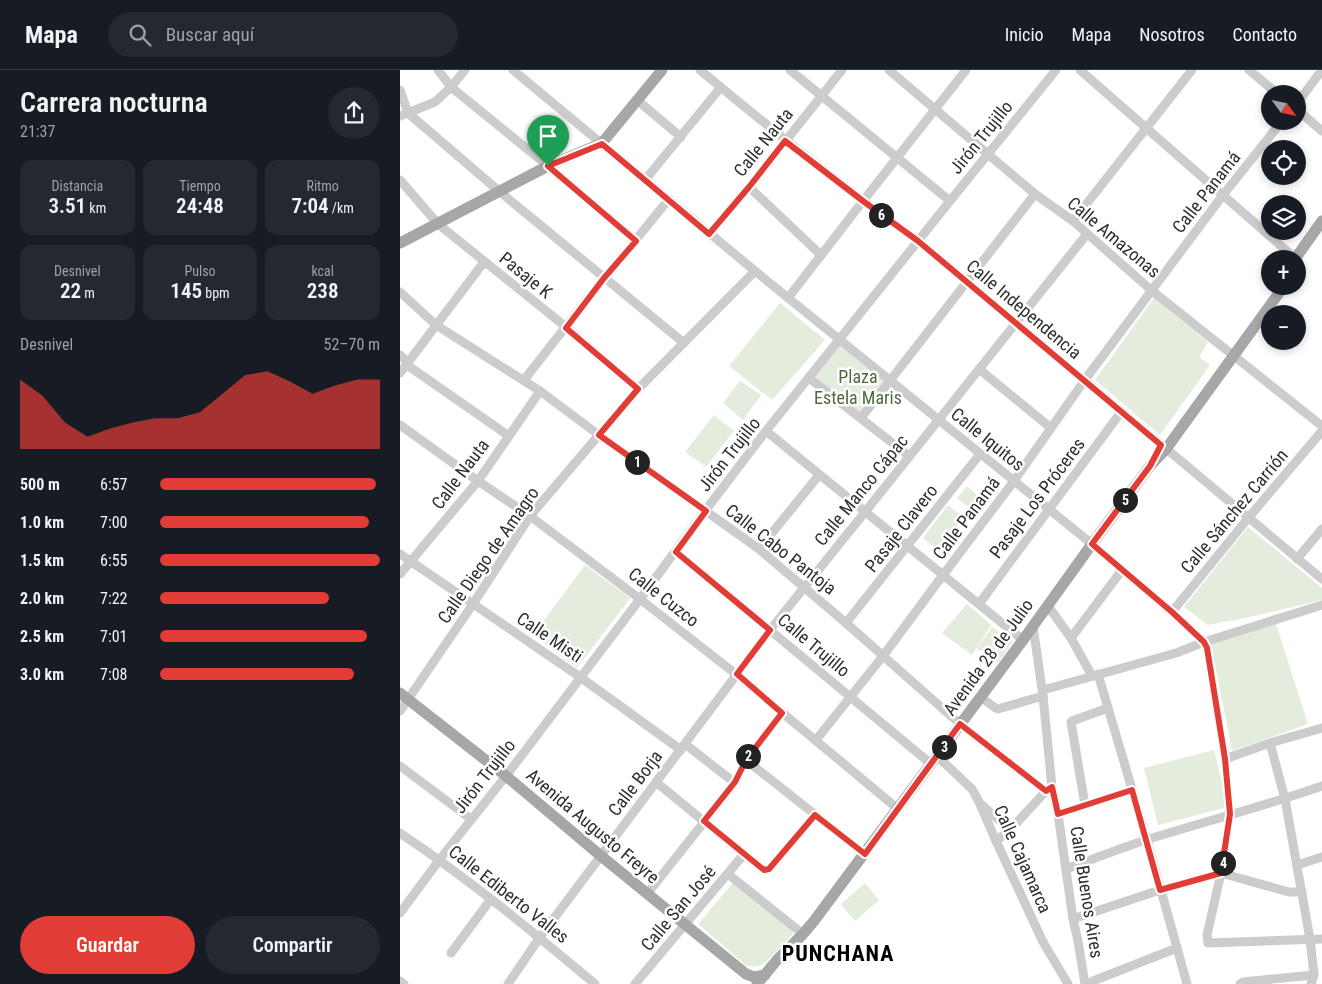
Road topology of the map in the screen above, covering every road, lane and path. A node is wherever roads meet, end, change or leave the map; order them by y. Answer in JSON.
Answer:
{"nodes":[{"id":1,"x":438,"y":70,"type":"edge"},
{"id":2,"x":465,"y":70,"type":"edge"},
{"id":3,"x":513,"y":70,"type":"edge"},
{"id":4,"x":662,"y":70,"type":"edge"},
{"id":5,"x":700,"y":70,"type":"edge"},
{"id":6,"x":790,"y":70,"type":"edge"},
{"id":7,"x":842,"y":70,"type":"edge"},
{"id":8,"x":966,"y":70,"type":"edge"},
{"id":9,"x":1056,"y":70,"type":"edge"},
{"id":10,"x":1080,"y":70,"type":"edge"},
{"id":11,"x":1192,"y":70,"type":"edge"},
{"id":12,"x":1249,"y":70,"type":"edge"},
{"id":13,"x":1322,"y":70,"type":"edge"},
{"id":14,"x":894,"y":72,"type":"edge"},
{"id":15,"x":1267,"y":85,"type":"edge"},
{"id":16,"x":451,"y":87,"type":"junction"},
{"id":17,"x":721,"y":87,"type":"junction"},
{"id":18,"x":400,"y":90,"type":"edge"},
{"id":19,"x":1306,"y":91,"type":"edge"},
{"id":20,"x":822,"y":95,"type":"junction"},
{"id":21,"x":637,"y":100,"type":"junction"},
{"id":22,"x":935,"y":108,"type":"junction"},
{"id":23,"x":404,"y":115,"type":"edge"},
{"id":24,"x":1306,"y":117,"type":"edge"},
{"id":25,"x":1147,"y":127,"type":"junction"},
{"id":26,"x":1275,"y":130,"type":"edge"},
{"id":27,"x":1322,"y":131,"type":"edge"},
{"id":28,"x":681,"y":137,"type":"junction"},
{"id":29,"x":785,"y":141,"type":"junction"},
{"id":30,"x":602,"y":144,"type":"junction"},
{"id":31,"x":988,"y":154,"type":"junction"},
{"id":32,"x":897,"y":158,"type":"junction"},
{"id":33,"x":548,"y":166,"type":"junction"},
{"id":34,"x":400,"y":180,"type":"edge"},
{"id":35,"x":645,"y":180,"type":"junction"},
{"id":36,"x":749,"y":187,"type":"junction"},
{"id":37,"x":500,"y":192,"type":"junction"},
{"id":38,"x":1036,"y":194,"type":"junction"},
{"id":39,"x":1223,"y":195,"type":"junction"},
{"id":40,"x":669,"y":200,"type":"junction"},
{"id":41,"x":863,"y":201,"type":"junction"},
{"id":42,"x":950,"y":201,"type":"junction"},
{"id":43,"x":1073,"y":221,"type":"junction"},
{"id":44,"x":1322,"y":221,"type":"edge"},
{"id":45,"x":438,"y":224,"type":"junction"},
{"id":46,"x":709,"y":234,"type":"junction"},
{"id":47,"x":1087,"y":234,"type":"junction"},
{"id":48,"x":1322,"y":234,"type":"edge"},
{"id":49,"x":636,"y":241,"type":"junction"},
{"id":50,"x":918,"y":241,"type":"junction"},
{"id":51,"x":400,"y":243,"type":"edge"},
{"id":52,"x":1285,"y":250,"type":"edge"},
{"id":53,"x":1304,"y":250,"type":"edge"},
{"id":54,"x":1306,"y":251,"type":"edge"},
{"id":55,"x":821,"y":255,"type":"junction"},
{"id":56,"x":484,"y":262,"type":"junction"},
{"id":57,"x":755,"y":271,"type":"junction"},
{"id":58,"x":604,"y":278,"type":"junction"},
{"id":59,"x":967,"y":283,"type":"junction"},
{"id":60,"x":1151,"y":290,"type":"junction"},
{"id":61,"x":400,"y":292,"type":"edge"},
{"id":62,"x":1269,"y":295,"type":"edge"},
{"id":63,"x":1277,"y":295,"type":"edge"},
{"id":64,"x":788,"y":298,"type":"junction"},
{"id":65,"x":1015,"y":323,"type":"junction"},
{"id":66,"x":436,"y":325,"type":"junction"},
{"id":67,"x":566,"y":328,"type":"junction"},
{"id":68,"x":839,"y":340,"type":"junction"},
{"id":69,"x":684,"y":343,"type":"junction"},
{"id":70,"x":1231,"y":354,"type":"junction"},
{"id":71,"x":400,"y":355,"type":"edge"},
{"id":72,"x":407,"y":364,"type":"junction"},
{"id":73,"x":978,"y":369,"type":"junction"},
{"id":74,"x":400,"y":373,"type":"edge"},
{"id":75,"x":809,"y":378,"type":"junction"},
{"id":76,"x":524,"y":380,"type":"junction"},
{"id":77,"x":1084,"y":380,"type":"junction"},
{"id":78,"x":889,"y":381,"type":"junction"},
{"id":79,"x":638,"y":389,"type":"junction"},
{"id":80,"x":540,"y":391,"type":"junction"},
{"id":81,"x":1121,"y":412,"type":"junction"},
{"id":82,"x":860,"y":418,"type":"junction"},
{"id":83,"x":938,"y":420,"type":"junction"},
{"id":84,"x":400,"y":425,"type":"edge"},
{"id":85,"x":1322,"y":426,"type":"edge"},
{"id":86,"x":1050,"y":428,"type":"junction"},
{"id":87,"x":766,"y":431,"type":"junction"},
{"id":88,"x":1322,"y":431,"type":"edge"},
{"id":89,"x":599,"y":435,"type":"junction"},
{"id":90,"x":509,"y":436,"type":"junction"},
{"id":91,"x":1164,"y":447,"type":"junction"},
{"id":92,"x":980,"y":454,"type":"junction"},
{"id":93,"x":909,"y":456,"type":"junction"},
{"id":94,"x":819,"y":475,"type":"junction"},
{"id":95,"x":478,"y":481,"type":"junction"},
{"id":96,"x":1014,"y":482,"type":"junction"},
{"id":97,"x":1049,"y":510,"type":"junction"},
{"id":98,"x":706,"y":511,"type":"junction"},
{"id":99,"x":866,"y":512,"type":"junction"},
{"id":100,"x":530,"y":516,"type":"junction"},
{"id":101,"x":1249,"y":517,"type":"junction"},
{"id":102,"x":1322,"y":529,"type":"edge"},
{"id":103,"x":1092,"y":544,"type":"junction"},
{"id":104,"x":908,"y":546,"type":"junction"},
{"id":105,"x":759,"y":549,"type":"junction"},
{"id":106,"x":676,"y":552,"type":"junction"},
{"id":107,"x":400,"y":554,"type":"edge"},
{"id":108,"x":1297,"y":559,"type":"junction"},
{"id":109,"x":410,"y":562,"type":"junction"},
{"id":110,"x":1122,"y":570,"type":"junction"},
{"id":111,"x":400,"y":574,"type":"edge"},
{"id":112,"x":943,"y":575,"type":"junction"},
{"id":113,"x":1322,"y":579,"type":"edge"},
{"id":114,"x":804,"y":586,"type":"junction"},
{"id":115,"x":640,"y":599,"type":"junction"},
{"id":116,"x":473,"y":604,"type":"junction"},
{"id":117,"x":979,"y":604,"type":"junction"},
{"id":118,"x":1322,"y":605,"type":"edge"},
{"id":119,"x":1048,"y":606,"type":"junction"},
{"id":120,"x":1172,"y":612,"type":"junction"},
{"id":121,"x":846,"y":623,"type":"junction"},
{"id":122,"x":1033,"y":626,"type":"junction"},
{"id":123,"x":770,"y":630,"type":"junction"},
{"id":124,"x":1071,"y":638,"type":"junction"},
{"id":125,"x":1023,"y":640,"type":"junction"},
{"id":126,"x":1204,"y":642,"type":"junction"},
{"id":127,"x":883,"y":656,"type":"junction"},
{"id":128,"x":737,"y":674,"type":"junction"},
{"id":129,"x":1095,"y":675,"type":"junction"},
{"id":130,"x":580,"y":678,"type":"junction"},
{"id":131,"x":1043,"y":693,"type":"junction"},
{"id":132,"x":404,"y":696,"type":"edge"},
{"id":133,"x":851,"y":697,"type":"junction"},
{"id":134,"x":981,"y":697,"type":"junction"},
{"id":135,"x":1108,"y":708,"type":"junction"},
{"id":136,"x":400,"y":711,"type":"edge"},
{"id":137,"x":782,"y":713,"type":"junction"},
{"id":138,"x":960,"y":724,"type":"junction"},
{"id":139,"x":1322,"y":728,"type":"edge"},
{"id":140,"x":816,"y":740,"type":"junction"},
{"id":141,"x":1270,"y":743,"type":"junction"},
{"id":142,"x":683,"y":747,"type":"junction"},
{"id":143,"x":1225,"y":759,"type":"junction"},
{"id":144,"x":746,"y":760,"type":"junction"},
{"id":145,"x":934,"y":760,"type":"junction"},
{"id":146,"x":400,"y":766,"type":"edge"},
{"id":147,"x":506,"y":776,"type":"junction"},
{"id":148,"x":656,"y":782,"type":"junction"},
{"id":149,"x":735,"y":782,"type":"junction"},
{"id":150,"x":1322,"y":786,"type":"edge"},
{"id":151,"x":1049,"y":789,"type":"junction"},
{"id":152,"x":1132,"y":790,"type":"junction"},
{"id":153,"x":1285,"y":799,"type":"junction"},
{"id":154,"x":979,"y":802,"type":"junction"},
{"id":155,"x":1085,"y":805,"type":"junction"},
{"id":156,"x":898,"y":809,"type":"junction"},
{"id":157,"x":1058,"y":814,"type":"junction"},
{"id":158,"x":1230,"y":814,"type":"junction"},
{"id":159,"x":815,"y":815,"type":"junction"},
{"id":160,"x":471,"y":819,"type":"junction"},
{"id":161,"x":704,"y":821,"type":"junction"},
{"id":162,"x":1010,"y":830,"type":"junction"},
{"id":163,"x":400,"y":833,"type":"edge"},
{"id":164,"x":1147,"y":840,"type":"junction"},
{"id":165,"x":996,"y":841,"type":"junction"},
{"id":166,"x":744,"y":854,"type":"junction"},
{"id":167,"x":865,"y":854,"type":"junction"},
{"id":168,"x":601,"y":856,"type":"junction"},
{"id":169,"x":1322,"y":857,"type":"edge"},
{"id":170,"x":440,"y":859,"type":"junction"},
{"id":171,"x":1297,"y":865,"type":"junction"},
{"id":172,"x":1066,"y":869,"type":"junction"},
{"id":173,"x":1221,"y":873,"type":"junction"},
{"id":174,"x":728,"y":874,"type":"junction"},
{"id":175,"x":1160,"y":890,"type":"junction"},
{"id":176,"x":1302,"y":892,"type":"junction"},
{"id":177,"x":647,"y":894,"type":"junction"},
{"id":178,"x":491,"y":899,"type":"junction"},
{"id":179,"x":400,"y":913,"type":"edge"},
{"id":180,"x":1074,"y":919,"type":"junction"},
{"id":181,"x":685,"y":925,"type":"junction"},
{"id":182,"x":803,"y":934,"type":"junction"},
{"id":183,"x":540,"y":937,"type":"junction"},
{"id":184,"x":1310,"y":939,"type":"junction"},
{"id":185,"x":1322,"y":939,"type":"edge"},
{"id":186,"x":1177,"y":948,"type":"junction"},
{"id":187,"x":451,"y":953,"type":"dead end"},
{"id":188,"x":1314,"y":975,"type":"junction"},
{"id":189,"x":756,"y":980,"type":"edge"},
{"id":190,"x":400,"y":981,"type":"edge"},
{"id":191,"x":404,"y":984,"type":"edge"},
{"id":192,"x":508,"y":984,"type":"edge"},
{"id":193,"x":595,"y":984,"type":"edge"},
{"id":194,"x":635,"y":984,"type":"edge"},
{"id":195,"x":1068,"y":984,"type":"edge"},
{"id":196,"x":1086,"y":984,"type":"edge"},
{"id":197,"x":1187,"y":984,"type":"edge"},
{"id":198,"x":1240,"y":984,"type":"edge"},
{"id":199,"x":1311,"y":984,"type":"edge"}],
"edges":[{"from":1,"to":16,"type":"street"},
{"from":2,"to":16,"type":"street"},
{"from":3,"to":30,"type":"street","name":"Calle Iquitos"},
{"from":4,"to":21,"type":"main road"},
{"from":5,"to":17,"type":"street","name":"Calle Independencia"},
{"from":6,"to":20,"type":"street"},
{"from":7,"to":20,"type":"street","name":"Calle Nauta"},
{"from":8,"to":22,"type":"street"},
{"from":9,"to":31,"type":"street","name":"Jirón Trujillo"},
{"from":10,"to":25,"type":"street"},
{"from":11,"to":25,"type":"street"},
{"from":12,"to":15,"type":"street"},
{"from":13,"to":19,"type":"street"},
{"from":14,"to":22,"type":"street","name":"Calle Amazonas"},
{"from":16,"to":23,"type":"street"},
{"from":16,"to":33,"type":"street"},
{"from":17,"to":28,"type":"street"},
{"from":17,"to":29,"type":"street","name":"Calle Independencia"},
{"from":18,"to":23,"type":"street"},
{"from":20,"to":29,"type":"street","name":"Calle Nauta"},
{"from":20,"to":32,"type":"street"},
{"from":21,"to":28,"type":"street"},
{"from":21,"to":30,"type":"main road"},
{"from":22,"to":31,"type":"street","name":"Calle Amazonas"},
{"from":22,"to":32,"type":"street"},
{"from":23,"to":37,"type":"street"},
{"from":24,"to":27,"type":"street"},
{"from":25,"to":39,"type":"street"},
{"from":25,"to":43,"type":"street"},
{"from":26,"to":39,"type":"street","name":"Calle Panamá"},
{"from":28,"to":35,"type":"street"},
{"from":29,"to":36,"type":"street","name":"Calle Nauta"},
{"from":29,"to":41,"type":"street","name":"Calle Independencia"},
{"from":30,"to":33,"type":"main road"},
{"from":30,"to":35,"type":"street","name":"Calle Iquitos"},
{"from":31,"to":38,"type":"street","name":"Calle Amazonas"},
{"from":31,"to":42,"type":"street","name":"Jirón Trujillo"},
{"from":32,"to":41,"type":"street"},
{"from":32,"to":42,"type":"street"},
{"from":33,"to":37,"type":"main road"},
{"from":33,"to":49,"type":"street"},
{"from":34,"to":45,"type":"street","name":"Pasaje K"},
{"from":35,"to":40,"type":"street","name":"Calle Iquitos"},
{"from":36,"to":46,"type":"street","name":"Calle Nauta"},
{"from":36,"to":55,"type":"street"},
{"from":37,"to":45,"type":"main road"},
{"from":37,"to":58,"type":"street"},
{"from":38,"to":43,"type":"street","name":"Calle Amazonas"},
{"from":38,"to":59,"type":"street"},
{"from":39,"to":52,"type":"street"},
{"from":39,"to":60,"type":"street","name":"Calle Panamá"},
{"from":40,"to":46,"type":"street","name":"Calle Iquitos"},
{"from":40,"to":49,"type":"street"},
{"from":41,"to":50,"type":"street","name":"Calle Independencia"},
{"from":41,"to":55,"type":"street"},
{"from":42,"to":50,"type":"street","name":"Jirón Trujillo"},
{"from":43,"to":47,"type":"street","name":"Calle Amazonas"},
{"from":44,"to":53,"type":"main road"},
{"from":45,"to":51,"type":"main road"},
{"from":45,"to":56,"type":"street","name":"Pasaje K"},
{"from":46,"to":57,"type":"street","name":"Calle Iquitos"},
{"from":47,"to":60,"type":"street","name":"Calle Amazonas"},
{"from":47,"to":65,"type":"street","name":"Calle Manco Cápac"},
{"from":48,"to":54,"type":"main road"},
{"from":49,"to":58,"type":"street"},
{"from":50,"to":59,"type":"street","name":"Calle Independencia"},
{"from":50,"to":68,"type":"street","name":"Jirón Trujillo"},
{"from":55,"to":64,"type":"street"},
{"from":56,"to":66,"type":"street"},
{"from":56,"to":67,"type":"street","name":"Pasaje K"},
{"from":57,"to":64,"type":"street","name":"Calle Iquitos"},
{"from":57,"to":69,"type":"street","name":"Calle Diego de Amagro"},
{"from":58,"to":67,"type":"street"},
{"from":58,"to":69,"type":"street"},
{"from":59,"to":65,"type":"street","name":"Calle Independencia"},
{"from":59,"to":78,"type":"street"},
{"from":60,"to":70,"type":"street","name":"Calle Amazonas"},
{"from":60,"to":77,"type":"street","name":"Calle Panamá"},
{"from":61,"to":66,"type":"street","name":"Calle Cabo Pantoja"},
{"from":62,"to":70,"type":"main road","name":"Avenida 28 de Julio"},
{"from":63,"to":70,"type":"main road","name":"Avenida 28 de Julio"},
{"from":64,"to":68,"type":"street","name":"Calle Iquitos"},
{"from":65,"to":73,"type":"street","name":"Calle Manco Cápac"},
{"from":65,"to":77,"type":"street","name":"Calle Independencia"},
{"from":66,"to":72,"type":"street"},
{"from":66,"to":76,"type":"street","name":"Calle Cabo Pantoja"},
{"from":67,"to":76,"type":"street"},
{"from":67,"to":79,"type":"street","name":"Pasaje K"},
{"from":68,"to":75,"type":"street","name":"Jirón Trujillo"},
{"from":68,"to":78,"type":"street","name":"Calle Iquitos"},
{"from":69,"to":79,"type":"street","name":"Calle Diego de Amagro"},
{"from":70,"to":85,"type":"street","name":"Calle Amazonas"},
{"from":70,"to":91,"type":"main road","name":"Avenida 28 de Julio"},
{"from":71,"to":72,"type":"street"},
{"from":72,"to":74,"type":"street"},
{"from":72,"to":90,"type":"street"},
{"from":73,"to":83,"type":"street","name":"Calle Manco Cápac"},
{"from":73,"to":86,"type":"street"},
{"from":75,"to":82,"type":"street"},
{"from":75,"to":87,"type":"street","name":"Jirón Trujillo"},
{"from":76,"to":80,"type":"street","name":"Calle Cabo Pantoja"},
{"from":77,"to":81,"type":"street","name":"Calle Independencia"},
{"from":77,"to":86,"type":"street","name":"Calle Panamá"},
{"from":78,"to":82,"type":"street"},
{"from":78,"to":83,"type":"street","name":"Calle Iquitos"},
{"from":79,"to":89,"type":"street","name":"Calle Diego de Amagro"},
{"from":80,"to":89,"type":"street","name":"Calle Cabo Pantoja"},
{"from":80,"to":90,"type":"street","name":"Calle Nauta"},
{"from":81,"to":91,"type":"street","name":"Calle Independencia"},
{"from":81,"to":97,"type":"street","name":"Pasaje Los Próceres"},
{"from":82,"to":93,"type":"street"},
{"from":83,"to":92,"type":"street","name":"Calle Iquitos"},
{"from":83,"to":93,"type":"street","name":"Calle Manco Cápac"},
{"from":84,"to":95,"type":"street","name":"Calle Cuzco"},
{"from":86,"to":96,"type":"street","name":"Calle Panamá"},
{"from":87,"to":94,"type":"street"},
{"from":87,"to":98,"type":"street","name":"Jirón Trujillo"},
{"from":88,"to":101,"type":"street","name":"Calle Sánchez Carrión"},
{"from":89,"to":98,"type":"street","name":"Calle Cabo Pantoja"},
{"from":89,"to":100,"type":"street","name":"Calle Diego de Amagro"},
{"from":90,"to":95,"type":"street","name":"Calle Nauta"},
{"from":91,"to":101,"type":"street","name":"Calle Independencia"},
{"from":91,"to":103,"type":"main road","name":"Avenida 28 de Julio"},
{"from":92,"to":96,"type":"street","name":"Calle Iquitos"},
{"from":92,"to":104,"type":"street","name":"Pasaje Clavero"},
{"from":93,"to":99,"type":"street","name":"Calle Manco Cápac"},
{"from":94,"to":99,"type":"street"},
{"from":94,"to":105,"type":"street"},
{"from":95,"to":100,"type":"street","name":"Calle Cuzco"},
{"from":95,"to":109,"type":"street","name":"Calle Nauta"},
{"from":96,"to":97,"type":"street","name":"Calle Iquitos"},
{"from":96,"to":112,"type":"street","name":"Calle Panamá"},
{"from":97,"to":103,"type":"street","name":"Calle Iquitos"},
{"from":97,"to":117,"type":"street","name":"Pasaje Los Próceres"},
{"from":98,"to":105,"type":"street","name":"Calle Cabo Pantoja"},
{"from":98,"to":106,"type":"street","name":"Jirón Trujillo"},
{"from":99,"to":104,"type":"street"},
{"from":99,"to":114,"type":"street","name":"Calle Manco Cápac"},
{"from":100,"to":115,"type":"street","name":"Calle Cuzco"},
{"from":100,"to":116,"type":"street","name":"Calle Diego de Amagro"},
{"from":101,"to":108,"type":"street","name":"Calle Independencia"},
{"from":101,"to":120,"type":"street","name":"Calle Sánchez Carrión"},
{"from":102,"to":108,"type":"street"},
{"from":103,"to":110,"type":"street","name":"Calle Iquitos"},
{"from":103,"to":119,"type":"main road","name":"Avenida 28 de Julio"},
{"from":104,"to":112,"type":"street"},
{"from":104,"to":121,"type":"street","name":"Pasaje Clavero"},
{"from":105,"to":114,"type":"street","name":"Calle Cabo Pantoja"},
{"from":106,"to":115,"type":"street","name":"Jirón Trujillo"},
{"from":106,"to":123,"type":"street","name":"Calle Trujillo"},
{"from":107,"to":109,"type":"street","name":"Calle Misti"},
{"from":108,"to":113,"type":"street","name":"Calle Independencia"},
{"from":109,"to":111,"type":"street","name":"Calle Nauta"},
{"from":109,"to":116,"type":"street","name":"Calle Misti"},
{"from":110,"to":120,"type":"street","name":"Calle Iquitos"},
{"from":110,"to":124,"type":"street"},
{"from":112,"to":117,"type":"street"},
{"from":112,"to":127,"type":"street","name":"Calle Panamá"},
{"from":114,"to":121,"type":"street","name":"Calle Cabo Pantoja"},
{"from":114,"to":123,"type":"street","name":"Calle Manco Cápac"},
{"from":115,"to":128,"type":"street","name":"Calle Cuzco"},
{"from":115,"to":130,"type":"street","name":"Jirón Trujillo"},
{"from":116,"to":130,"type":"street","name":"Calle Misti"},
{"from":116,"to":132,"type":"street","name":"Calle Diego de Amagro"},
{"from":117,"to":125,"type":"street"},
{"from":118,"to":126,"type":"street"},
{"from":119,"to":122,"type":"main road","name":"Avenida 28 de Julio"},
{"from":119,"to":124,"type":"street"},
{"from":120,"to":126,"type":"street","name":"Calle Iquitos"},
{"from":121,"to":127,"type":"street","name":"Calle Cabo Pantoja"},
{"from":122,"to":125,"type":"main road","name":"Avenida 28 de Julio"},
{"from":122,"to":131,"type":"street","name":"Calle Buenos Aires"},
{"from":123,"to":128,"type":"street","name":"Calle Manco Cápac"},
{"from":123,"to":133,"type":"street","name":"Calle Trujillo"},
{"from":124,"to":129,"type":"street"},
{"from":125,"to":134,"type":"main road","name":"Avenida 28 de Julio"},
{"from":126,"to":129,"type":"street"},
{"from":126,"to":143,"type":"street"},
{"from":127,"to":133,"type":"street","name":"Calle Panamá"},
{"from":127,"to":138,"type":"street","name":"Calle Cabo Pantoja"},
{"from":128,"to":137,"type":"street","name":"Calle Cuzco"},
{"from":128,"to":142,"type":"street","name":"Calle Borja"},
{"from":129,"to":131,"type":"street"},
{"from":129,"to":135,"type":"street"},
{"from":130,"to":142,"type":"street","name":"Calle Misti"},
{"from":130,"to":147,"type":"street","name":"Jirón Trujillo"},
{"from":131,"to":134,"type":"street"},
{"from":131,"to":151,"type":"street","name":"Calle Buenos Aires"},
{"from":132,"to":136,"type":"street","name":"Calle Diego de Amagro"},
{"from":132,"to":147,"type":"main road","name":"Avenida Augusto Freyre"},
{"from":133,"to":140,"type":"street","name":"Calle Panamá"},
{"from":133,"to":145,"type":"street","name":"Calle Trujillo"},
{"from":134,"to":138,"type":"main road","name":"Avenida 28 de Julio"},
{"from":135,"to":152,"type":"street"},
{"from":135,"to":155,"type":"street"},
{"from":137,"to":140,"type":"street","name":"Calle Cuzco"},
{"from":137,"to":144,"type":"street"},
{"from":138,"to":145,"type":"main road","name":"Avenida 28 de Julio"},
{"from":138,"to":151,"type":"street","name":"Calle Cabo Pantoja"},
{"from":139,"to":141,"type":"street"},
{"from":140,"to":156,"type":"street","name":"Calle Cuzco"},
{"from":141,"to":143,"type":"street"},
{"from":141,"to":153,"type":"street"},
{"from":142,"to":148,"type":"street","name":"Calle Borja"},
{"from":142,"to":149,"type":"street","name":"Calle Misti"},
{"from":143,"to":158,"type":"street"},
{"from":144,"to":149,"type":"street"},
{"from":144,"to":159,"type":"street"},
{"from":145,"to":154,"type":"street","name":"Calle Cajamarca"},
{"from":145,"to":156,"type":"main road","name":"Avenida 28 de Julio"},
{"from":146,"to":160,"type":"street"},
{"from":147,"to":160,"type":"street","name":"Jirón Trujillo"},
{"from":147,"to":168,"type":"main road","name":"Avenida Augusto Freyre"},
{"from":148,"to":161,"type":"street"},
{"from":148,"to":168,"type":"street","name":"Calle Borja"},
{"from":149,"to":161,"type":"street"},
{"from":150,"to":153,"type":"street"},
{"from":151,"to":157,"type":"street","name":"Calle Buenos Aires"},
{"from":151,"to":162,"type":"street"},
{"from":152,"to":155,"type":"street"},
{"from":152,"to":164,"type":"street"},
{"from":153,"to":158,"type":"street"},
{"from":153,"to":171,"type":"street"},
{"from":154,"to":162,"type":"street"},
{"from":154,"to":165,"type":"street","name":"Calle Cajamarca"},
{"from":155,"to":157,"type":"street"},
{"from":156,"to":167,"type":"main road","name":"Avenida 28 de Julio"},
{"from":157,"to":172,"type":"street","name":"Calle Buenos Aires"},
{"from":158,"to":164,"type":"street"},
{"from":158,"to":173,"type":"street"},
{"from":159,"to":166,"type":"street"},
{"from":159,"to":167,"type":"street"},
{"from":160,"to":170,"type":"street","name":"Jirón Trujillo"},
{"from":161,"to":166,"type":"street"},
{"from":161,"to":177,"type":"street"},
{"from":162,"to":165,"type":"street"},
{"from":163,"to":170,"type":"street","name":"Calle Ediberto Valles"},
{"from":164,"to":172,"type":"street"},
{"from":164,"to":175,"type":"street"},
{"from":165,"to":195,"type":"street","name":"Calle Cajamarca"},
{"from":166,"to":174,"type":"street","name":"Calle San José"},
{"from":167,"to":182,"type":"main road","name":"Avenida 28 de Julio"},
{"from":168,"to":177,"type":"main road","name":"Avenida Augusto Freyre"},
{"from":168,"to":183,"type":"street","name":"Calle Borja"},
{"from":169,"to":171,"type":"street"},
{"from":170,"to":178,"type":"street","name":"Calle Ediberto Valles"},
{"from":170,"to":179,"type":"street","name":"Jirón Trujillo"},
{"from":171,"to":176,"type":"street"},
{"from":172,"to":180,"type":"street","name":"Calle Buenos Aires"},
{"from":173,"to":175,"type":"street"},
{"from":173,"to":176,"type":"street"},
{"from":173,"to":184,"type":"street"},
{"from":174,"to":181,"type":"street","name":"Calle San José"},
{"from":174,"to":182,"type":"street"},
{"from":175,"to":180,"type":"street"},
{"from":175,"to":186,"type":"street"},
{"from":176,"to":184,"type":"street"},
{"from":177,"to":181,"type":"main road","name":"Avenida Augusto Freyre"},
{"from":178,"to":183,"type":"street","name":"Calle Ediberto Valles"},
{"from":178,"to":187,"type":"street"},
{"from":180,"to":196,"type":"street","name":"Calle Buenos Aires"},
{"from":181,"to":189,"type":"main road","name":"Avenida Augusto Freyre"},
{"from":181,"to":194,"type":"street","name":"Calle San José"},
{"from":182,"to":189,"type":"main road","name":"Avenida 28 de Julio"},
{"from":183,"to":192,"type":"street","name":"Calle Borja"},
{"from":183,"to":193,"type":"street","name":"Calle Ediberto Valles"},
{"from":184,"to":185,"type":"street"},
{"from":184,"to":188,"type":"street"},
{"from":186,"to":196,"type":"street"},
{"from":186,"to":197,"type":"street"},
{"from":188,"to":198,"type":"street"},
{"from":188,"to":199,"type":"street"},
{"from":190,"to":191,"type":"street"}]}
